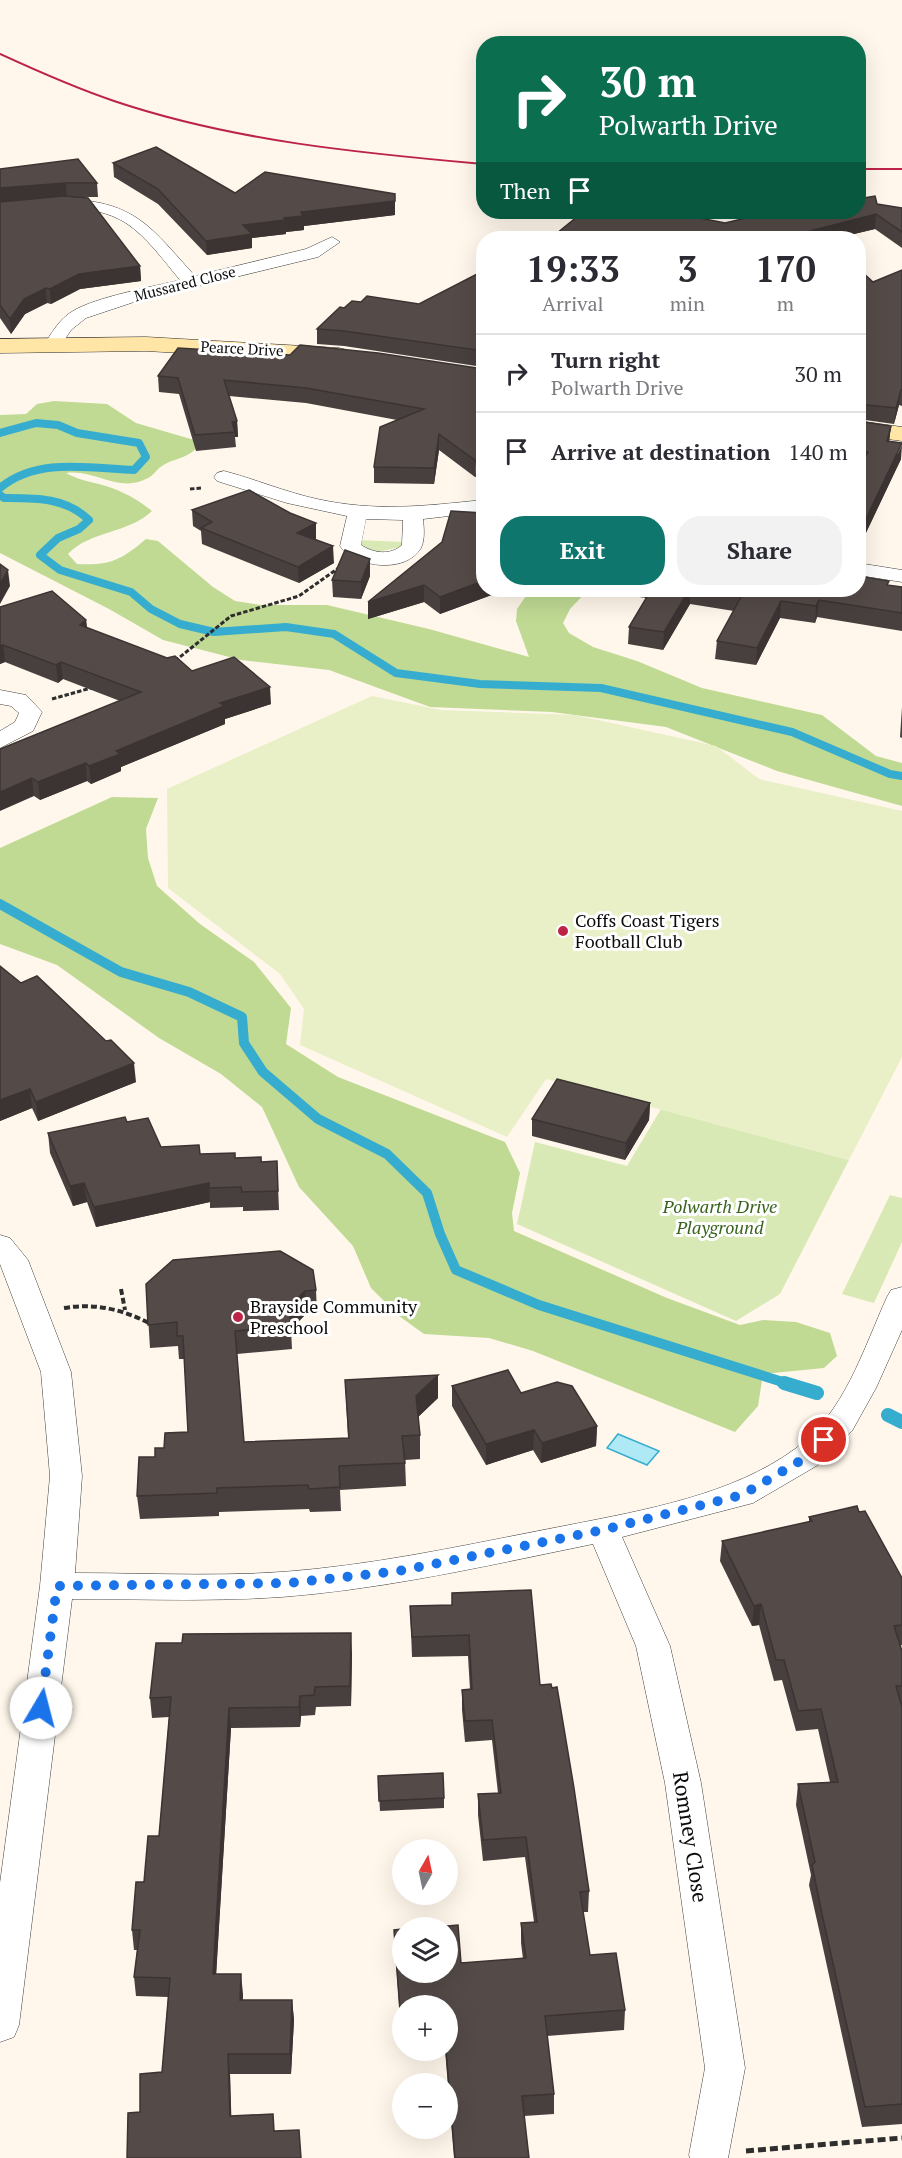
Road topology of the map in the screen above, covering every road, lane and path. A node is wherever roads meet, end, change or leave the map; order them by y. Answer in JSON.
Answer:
{"nodes":[{"id":1,"x":0,"y":210,"type":"edge"},
{"id":2,"x":332,"y":242,"type":"dead end"},
{"id":3,"x":191,"y":282,"type":"junction"},
{"id":4,"x":0,"y":346,"type":"edge"},
{"id":5,"x":52,"y":346,"type":"junction"},
{"id":6,"x":356,"y":357,"type":"edge"},
{"id":7,"x":866,"y":429,"type":"edge"},
{"id":8,"x":902,"y":434,"type":"edge"},
{"id":9,"x":224,"y":477,"type":"dead end"},
{"id":10,"x":476,"y":507,"type":"edge"},
{"id":11,"x":358,"y":512,"type":"junction"},
{"id":12,"x":413,"y":514,"type":"junction"},
{"id":13,"x":341,"y":566,"type":"edge"},
{"id":14,"x":866,"y":570,"type":"edge"},
{"id":15,"x":902,"y":576,"type":"edge"},
{"id":16,"x":190,"y":651,"type":"joint"},
{"id":17,"x":174,"y":662,"type":"edge"},
{"id":18,"x":98,"y":686,"type":"edge"},
{"id":19,"x":0,"y":697,"type":"edge"},
{"id":20,"x":46,"y":701,"type":"dead end"},
{"id":21,"x":0,"y":741,"type":"edge"},
{"id":22,"x":0,"y":1245,"type":"edge"},
{"id":23,"x":121,"y":1289,"type":"dead end"},
{"id":24,"x":902,"y":1297,"type":"edge"},
{"id":25,"x":125,"y":1310,"type":"junction"},
{"id":26,"x":34,"y":1315,"type":"junction"},
{"id":27,"x":149,"y":1323,"type":"edge"},
{"id":28,"x":603,"y":1530,"type":"junction"},
{"id":29,"x":57,"y":1586,"type":"junction"},
{"id":30,"x":0,"y":2025,"type":"edge"},
{"id":31,"x":902,"y":2138,"type":"edge"},
{"id":32,"x":709,"y":2155,"type":"joint"}],
"edges":[{"from":1,"to":3,"type":"street"},
{"from":2,"to":3,"type":"street","name":"Mussared Close"},
{"from":3,"to":5,"type":"street","name":"Mussared Close"},
{"from":4,"to":5,"type":"street","name":"Pearce Drive"},
{"from":5,"to":6,"type":"street","name":"Pearce Drive"},
{"from":7,"to":8,"type":"street"},
{"from":9,"to":11,"type":"street"},
{"from":10,"to":12,"type":"street"},
{"from":11,"to":12,"type":"street"},
{"from":11,"to":12,"type":"street"},
{"from":13,"to":16,"type":"path"},
{"from":14,"to":15,"type":"street"},
{"from":16,"to":17,"type":"path"},
{"from":18,"to":20,"type":"path"},
{"from":19,"to":21,"type":"street"},
{"from":22,"to":26,"type":"street"},
{"from":23,"to":25,"type":"path"},
{"from":24,"to":28,"type":"street"},
{"from":25,"to":26,"type":"path"},
{"from":25,"to":27,"type":"path"},
{"from":26,"to":29,"type":"street"},
{"from":28,"to":29,"type":"street"},
{"from":28,"to":32,"type":"street","name":"Romney Close"},
{"from":29,"to":30,"type":"street"},
{"from":31,"to":32,"type":"path"}]}
